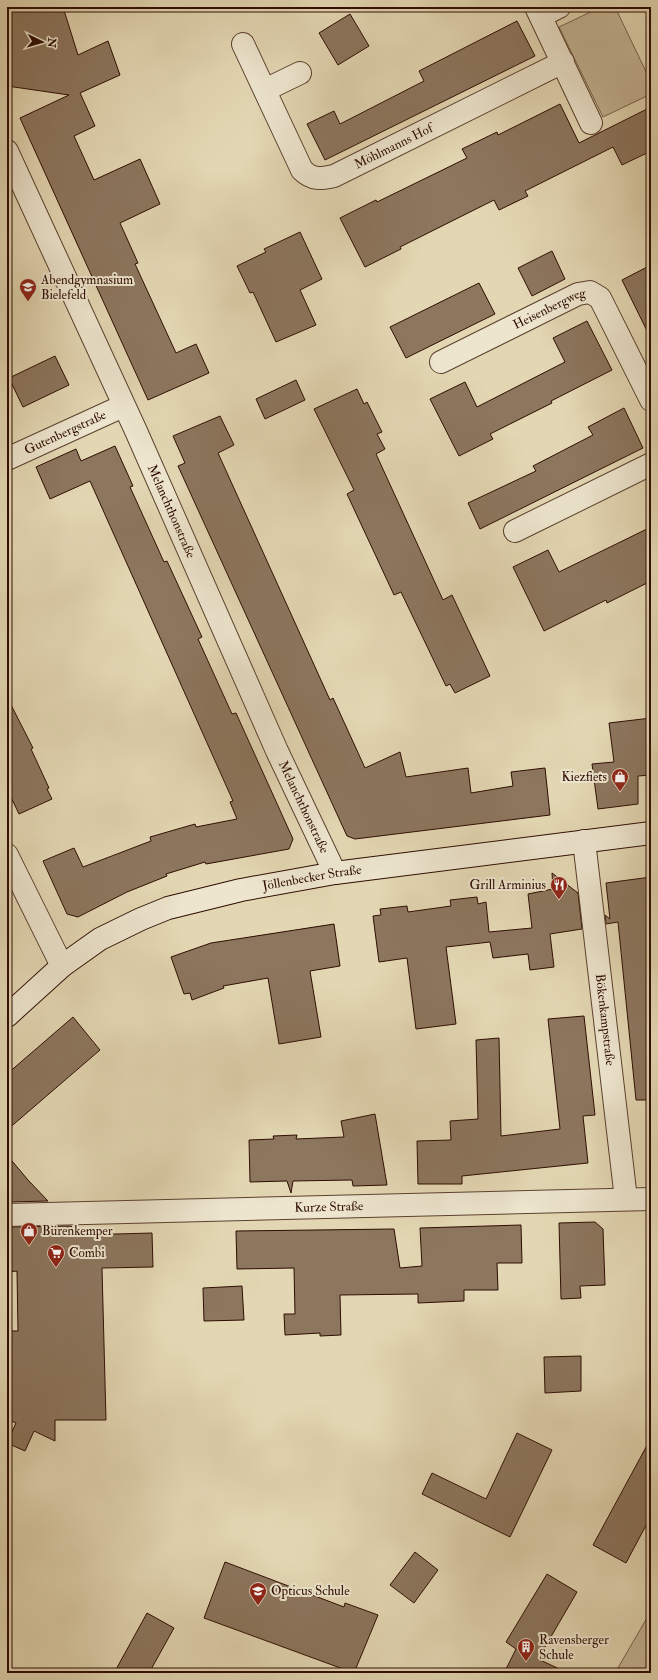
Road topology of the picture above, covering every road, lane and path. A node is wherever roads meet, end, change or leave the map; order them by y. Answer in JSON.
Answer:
{"nodes":[{"id":1,"x":545,"y":10,"type":"edge"},
{"id":2,"x":243,"y":44,"type":"dead end"},
{"id":3,"x":563,"y":62,"type":"junction"},
{"id":4,"x":300,"y":73,"type":"dead end"},
{"id":5,"x":265,"y":90,"type":"junction"},
{"id":6,"x":591,"y":123,"type":"dead end"},
{"id":7,"x":7,"y":151,"type":"edge"},
{"id":8,"x":441,"y":362,"type":"dead end"},
{"id":9,"x":651,"y":400,"type":"edge"},
{"id":10,"x":123,"y":406,"type":"junction"},
{"id":11,"x":7,"y":459,"type":"edge"},
{"id":12,"x":651,"y":464,"type":"edge"},
{"id":13,"x":515,"y":531,"type":"dead end"},
{"id":14,"x":651,"y":833,"type":"edge"},
{"id":15,"x":584,"y":841,"type":"junction"},
{"id":16,"x":7,"y":855,"type":"edge"},
{"id":17,"x":336,"y":873,"type":"junction"},
{"id":18,"x":62,"y":966,"type":"junction"},
{"id":19,"x":7,"y":1016,"type":"edge"},
{"id":20,"x":626,"y":1199,"type":"junction"},
{"id":21,"x":651,"y":1199,"type":"edge"},
{"id":22,"x":7,"y":1215,"type":"edge"}],
"edges":[{"from":1,"to":3,"type":"street"},
{"from":2,"to":5,"type":"street","name":"Möhlmanns Hof"},
{"from":3,"to":5,"type":"street","name":"Möhlmanns Hof"},
{"from":3,"to":6,"type":"street"},
{"from":4,"to":5,"type":"street"},
{"from":7,"to":10,"type":"street","name":"Melanchthonstraße"},
{"from":8,"to":9,"type":"street","name":"Heisenbergweg"},
{"from":10,"to":11,"type":"street","name":"Gutenbergstraße"},
{"from":10,"to":17,"type":"street","name":"Melanchthonstraße"},
{"from":12,"to":13,"type":"street"},
{"from":14,"to":15,"type":"street","name":"Jöllenbecker Straße"},
{"from":15,"to":17,"type":"street","name":"Jöllenbecker Straße"},
{"from":15,"to":20,"type":"street","name":"Bökenkampstraße"},
{"from":16,"to":18,"type":"street"},
{"from":17,"to":18,"type":"street","name":"Jöllenbecker Straße"},
{"from":18,"to":19,"type":"street","name":"Jöllenbecker Straße"},
{"from":20,"to":21,"type":"street","name":"Kurze Straße"},
{"from":20,"to":22,"type":"street","name":"Kurze Straße"}]}
